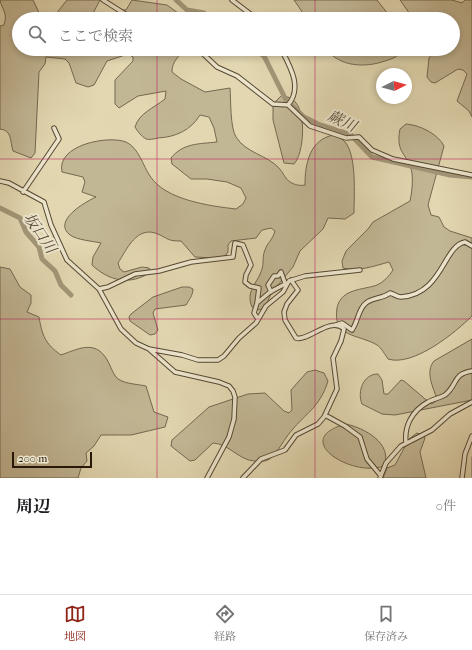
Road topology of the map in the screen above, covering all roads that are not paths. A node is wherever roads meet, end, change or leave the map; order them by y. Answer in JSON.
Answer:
{"nodes":[{"id":1,"x":103,"y":0,"type":"edge"},
{"id":2,"x":232,"y":0,"type":"edge"},
{"id":3,"x":122,"y":12,"type":"edge"},
{"id":4,"x":248,"y":12,"type":"edge"},
{"id":5,"x":205,"y":56,"type":"edge"},
{"id":6,"x":284,"y":56,"type":"edge"},
{"id":7,"x":288,"y":105,"type":"junction"},
{"id":8,"x":54,"y":128,"type":"dead end"},
{"id":9,"x":472,"y":175,"type":"edge"},
{"id":10,"x":0,"y":181,"type":"edge"},
{"id":11,"x":23,"y":192,"type":"junction"},
{"id":12,"x":472,"y":246,"type":"edge"},
{"id":13,"x":360,"y":270,"type":"dead end"},
{"id":14,"x":291,"y":280,"type":"junction"},
{"id":15,"x":286,"y":283,"type":"junction"},
{"id":16,"x":99,"y":289,"type":"junction"},
{"id":17,"x":271,"y":292,"type":"junction"},
{"id":18,"x":256,"y":303,"type":"junction"},
{"id":19,"x":258,"y":319,"type":"junction"},
{"id":20,"x":333,"y":326,"type":"junction"},
{"id":21,"x":149,"y":349,"type":"junction"},
{"id":22,"x":472,"y":371,"type":"edge"},
{"id":23,"x":472,"y":402,"type":"edge"},
{"id":24,"x":325,"y":415,"type":"junction"},
{"id":25,"x":472,"y":436,"type":"edge"},
{"id":26,"x":406,"y":443,"type":"junction"},
{"id":27,"x":381,"y":477,"type":"edge"},
{"id":28,"x":207,"y":478,"type":"edge"},
{"id":29,"x":243,"y":478,"type":"edge"},
{"id":30,"x":462,"y":478,"type":"edge"}],
"edges":[{"from":1,"to":3,"type":"street"},
{"from":2,"to":4,"type":"street"},
{"from":5,"to":7,"type":"street"},
{"from":6,"to":7,"type":"street"},
{"from":7,"to":9,"type":"street"},
{"from":8,"to":11,"type":"street"},
{"from":10,"to":11,"type":"street"},
{"from":11,"to":16,"type":"street"},
{"from":12,"to":20,"type":"street"},
{"from":13,"to":14,"type":"street"},
{"from":14,"to":15,"type":"street"},
{"from":14,"to":20,"type":"street"},
{"from":15,"to":17,"type":"street"},
{"from":15,"to":17,"type":"street"},
{"from":15,"to":19,"type":"street"},
{"from":16,"to":18,"type":"street"},
{"from":16,"to":21,"type":"street"},
{"from":17,"to":18,"type":"street"},
{"from":18,"to":19,"type":"street"},
{"from":19,"to":21,"type":"street"},
{"from":20,"to":24,"type":"street"},
{"from":21,"to":28,"type":"street"},
{"from":22,"to":26,"type":"street"},
{"from":23,"to":26,"type":"street"},
{"from":24,"to":27,"type":"street"},
{"from":24,"to":29,"type":"street"},
{"from":25,"to":30,"type":"street"},
{"from":26,"to":27,"type":"street"}]}
